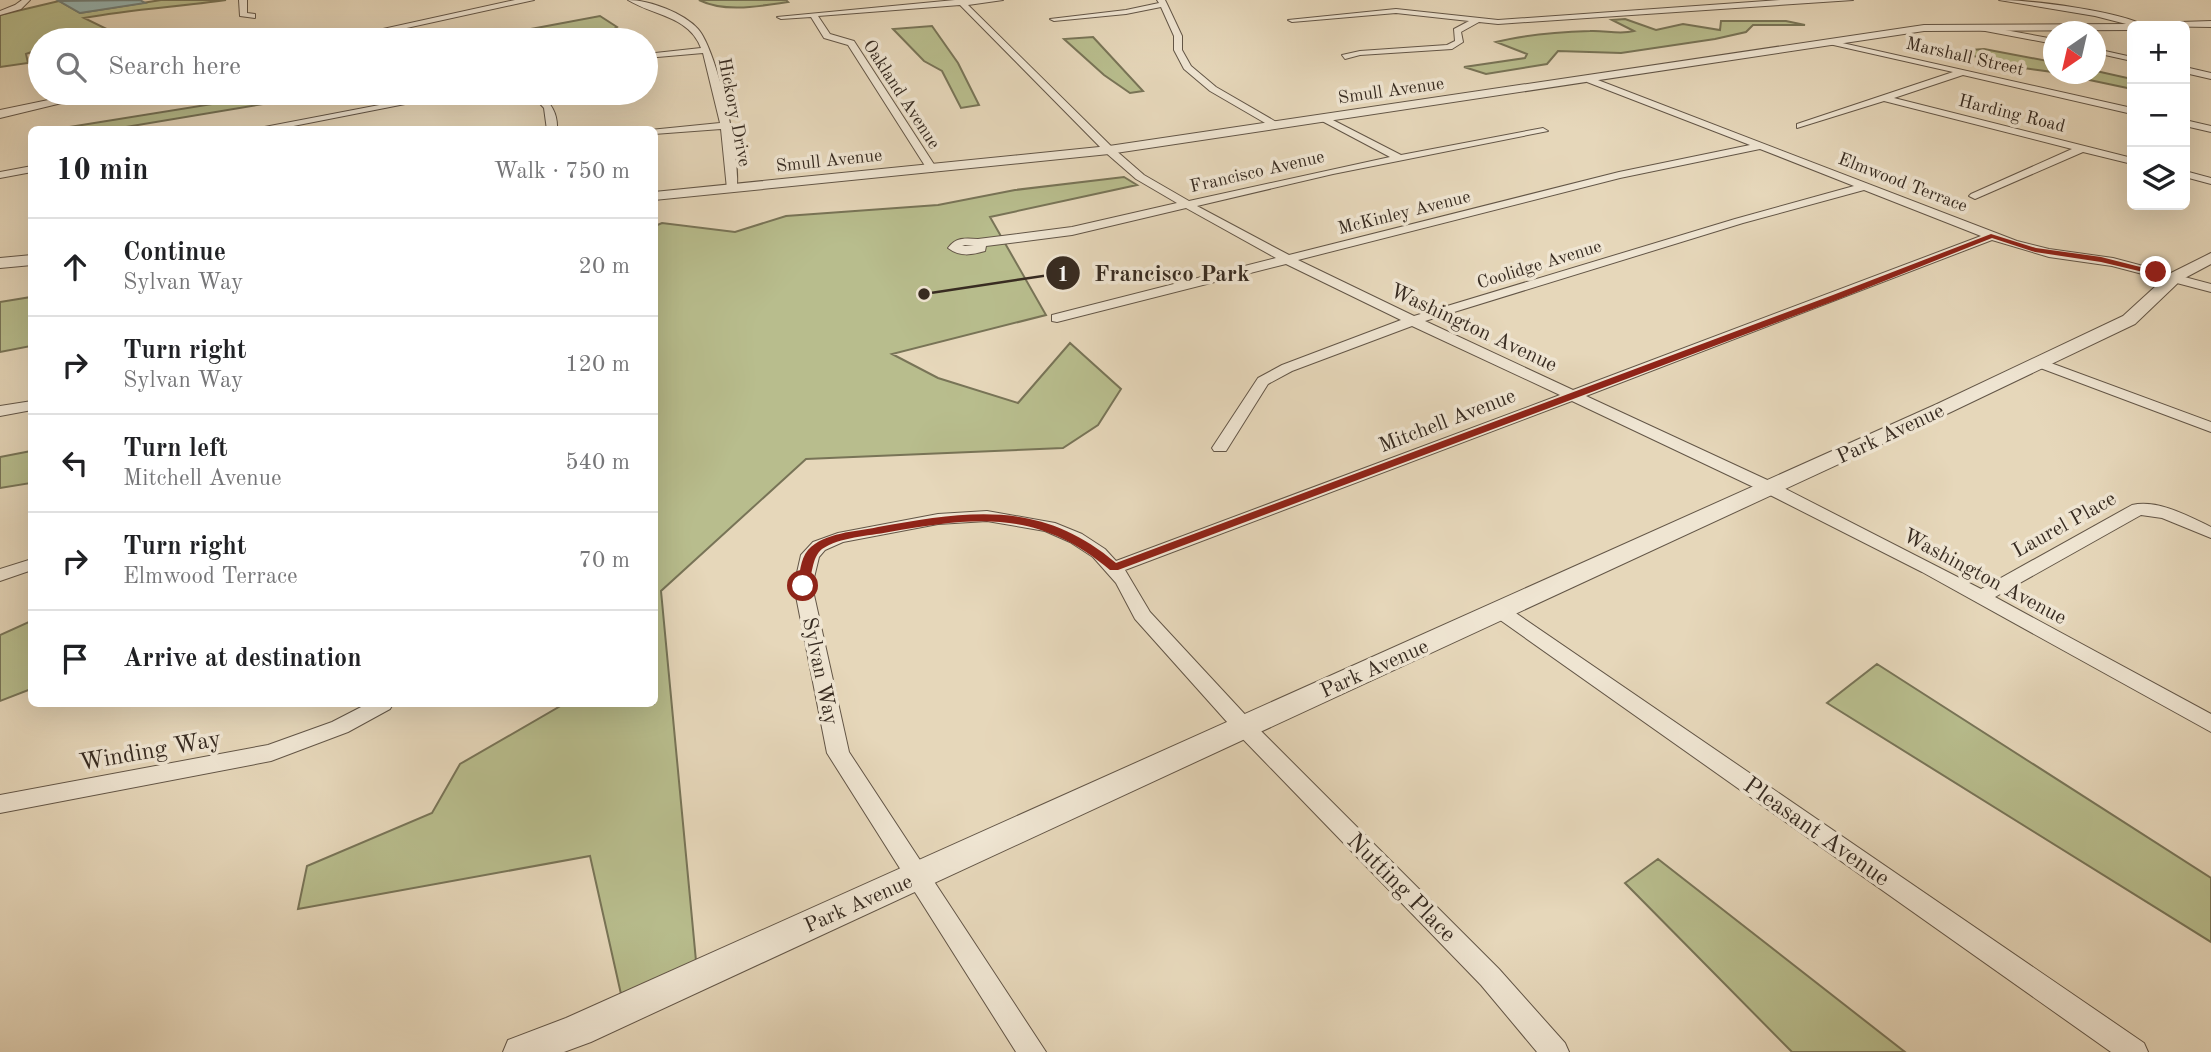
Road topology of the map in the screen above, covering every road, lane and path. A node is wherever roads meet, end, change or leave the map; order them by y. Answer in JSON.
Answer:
{"nodes":[{"id":1,"x":26,"y":0,"type":"edge"},
{"id":2,"x":243,"y":0,"type":"edge"},
{"id":3,"x":529,"y":0,"type":"edge"},
{"id":4,"x":632,"y":0,"type":"edge"},
{"id":5,"x":865,"y":0,"type":"edge"},
{"id":6,"x":999,"y":0,"type":"edge"},
{"id":7,"x":1849,"y":0,"type":"edge"},
{"id":8,"x":2003,"y":0,"type":"edge"},
{"id":9,"x":960,"y":2,"type":"edge"},
{"id":10,"x":1162,"y":2,"type":"edge"},
{"id":11,"x":872,"y":10,"type":"junction"},
{"id":12,"x":0,"y":13,"type":"edge"},
{"id":13,"x":813,"y":15,"type":"junction"},
{"id":14,"x":252,"y":16,"type":"dead end"},
{"id":15,"x":781,"y":17,"type":"dead end"},
{"id":16,"x":1054,"y":19,"type":"dead end"},
{"id":17,"x":1292,"y":20,"type":"dead end"},
{"id":18,"x":1477,"y":20,"type":"junction"},
{"id":19,"x":2127,"y":23,"type":"edge"},
{"id":20,"x":2211,"y":24,"type":"edge"},
{"id":21,"x":2190,"y":25,"type":"edge"},
{"id":22,"x":1983,"y":27,"type":"junction"},
{"id":23,"x":2127,"y":27,"type":"edge"},
{"id":24,"x":395,"y":28,"type":"edge"},
{"id":25,"x":2043,"y":40,"type":"edge"},
{"id":26,"x":1832,"y":42,"type":"junction"},
{"id":27,"x":705,"y":50,"type":"junction"},
{"id":28,"x":2106,"y":53,"type":"edge"},
{"id":29,"x":658,"y":55,"type":"edge"},
{"id":30,"x":1345,"y":57,"type":"dead end"},
{"id":31,"x":2127,"y":58,"type":"edge"},
{"id":32,"x":2190,"y":71,"type":"edge"},
{"id":33,"x":1963,"y":72,"type":"junction"},
{"id":34,"x":2211,"y":76,"type":"edge"},
{"id":35,"x":1590,"y":80,"type":"junction"},
{"id":36,"x":1883,"y":98,"type":"junction"},
{"id":37,"x":42,"y":105,"type":"edge"},
{"id":38,"x":390,"y":105,"type":"edge"},
{"id":39,"x":548,"y":105,"type":"edge"},
{"id":40,"x":2127,"y":110,"type":"edge"},
{"id":41,"x":0,"y":114,"type":"edge"},
{"id":42,"x":1325,"y":119,"type":"junction"},
{"id":43,"x":2190,"y":124,"type":"edge"},
{"id":44,"x":1275,"y":125,"type":"junction"},
{"id":45,"x":276,"y":126,"type":"edge"},
{"id":46,"x":552,"y":126,"type":"edge"},
{"id":47,"x":724,"y":126,"type":"junction"},
{"id":48,"x":1800,"y":126,"type":"dead end"},
{"id":49,"x":2211,"y":129,"type":"edge"},
{"id":50,"x":658,"y":131,"type":"edge"},
{"id":51,"x":1543,"y":131,"type":"dead end"},
{"id":52,"x":1762,"y":146,"type":"junction"},
{"id":53,"x":2082,"y":148,"type":"junction"},
{"id":54,"x":1109,"y":150,"type":"junction"},
{"id":55,"x":1399,"y":158,"type":"junction"},
{"id":56,"x":2127,"y":160,"type":"edge"},
{"id":57,"x":932,"y":169,"type":"junction"},
{"id":58,"x":28,"y":170,"type":"edge"},
{"id":59,"x":0,"y":175,"type":"edge"},
{"id":60,"x":2190,"y":175,"type":"edge"},
{"id":61,"x":2211,"y":181,"type":"edge"},
{"id":62,"x":1866,"y":187,"type":"junction"},
{"id":63,"x":732,"y":189,"type":"junction"},
{"id":64,"x":658,"y":196,"type":"edge"},
{"id":65,"x":1975,"y":196,"type":"dead end"},
{"id":66,"x":1187,"y":205,"type":"junction"},
{"id":67,"x":1991,"y":236,"type":"junction"},
{"id":68,"x":978,"y":243,"type":"dead end"},
{"id":69,"x":2211,"y":258,"type":"edge"},
{"id":70,"x":28,"y":260,"type":"edge"},
{"id":71,"x":1288,"y":260,"type":"junction"},
{"id":72,"x":0,"y":263,"type":"edge"},
{"id":73,"x":2175,"y":277,"type":"junction"},
{"id":74,"x":2211,"y":288,"type":"edge"},
{"id":75,"x":1057,"y":318,"type":"dead end"},
{"id":76,"x":1412,"y":321,"type":"junction"},
{"id":77,"x":2040,"y":363,"type":"junction"},
{"id":78,"x":1572,"y":395,"type":"junction"},
{"id":79,"x":28,"y":406,"type":"edge"},
{"id":80,"x":0,"y":411,"type":"edge"},
{"id":81,"x":2211,"y":428,"type":"edge"},
{"id":82,"x":1220,"y":448,"type":"dead end"},
{"id":83,"x":1770,"y":488,"type":"junction"},
{"id":84,"x":2211,"y":533,"type":"edge"},
{"id":85,"x":28,"y":565,"type":"edge"},
{"id":86,"x":1114,"y":568,"type":"junction"},
{"id":87,"x":0,"y":575,"type":"edge"},
{"id":88,"x":1981,"y":597,"type":"junction"},
{"id":89,"x":1500,"y":611,"type":"junction"},
{"id":90,"x":377,"y":707,"type":"edge"},
{"id":91,"x":2211,"y":724,"type":"edge"},
{"id":92,"x":1244,"y":727,"type":"junction"},
{"id":93,"x":0,"y":804,"type":"edge"},
{"id":94,"x":918,"y":876,"type":"junction"},
{"id":95,"x":521,"y":1052,"type":"edge"},
{"id":96,"x":1032,"y":1052,"type":"edge"},
{"id":97,"x":1555,"y":1052,"type":"edge"},
{"id":98,"x":2134,"y":1052,"type":"edge"}],
"edges":[{"from":1,"to":12,"type":"street"},
{"from":2,"to":14,"type":"street"},
{"from":3,"to":24,"type":"street"},
{"from":4,"to":27,"type":"street","name":"Hickory Drive"},
{"from":5,"to":11,"type":"street"},
{"from":6,"to":9,"type":"street"},
{"from":7,"to":18,"type":"street"},
{"from":8,"to":19,"type":"street"},
{"from":9,"to":11,"type":"street"},
{"from":9,"to":54,"type":"street","name":"Washington Avenue"},
{"from":10,"to":16,"type":"street"},
{"from":10,"to":44,"type":"street"},
{"from":11,"to":13,"type":"street"},
{"from":13,"to":15,"type":"street"},
{"from":13,"to":57,"type":"street","name":"Oakland Avenue"},
{"from":17,"to":18,"type":"street"},
{"from":18,"to":30,"type":"street"},
{"from":20,"to":21,"type":"street"},
{"from":22,"to":23,"type":"street","name":"Smull Avenue"},
{"from":22,"to":25,"type":"street"},
{"from":22,"to":26,"type":"street","name":"Smull Avenue"},
{"from":26,"to":33,"type":"street","name":"Marshall Street"},
{"from":26,"to":35,"type":"street","name":"Smull Avenue"},
{"from":27,"to":29,"type":"street"},
{"from":27,"to":47,"type":"street","name":"Hickory Drive"},
{"from":28,"to":31,"type":"street"},
{"from":32,"to":34,"type":"street"},
{"from":33,"to":36,"type":"street"},
{"from":33,"to":40,"type":"street","name":"Marshall Street"},
{"from":35,"to":42,"type":"street","name":"Smull Avenue"},
{"from":35,"to":52,"type":"street","name":"Elmwood Terrace"},
{"from":36,"to":48,"type":"street"},
{"from":36,"to":53,"type":"street","name":"Harding Road"},
{"from":37,"to":41,"type":"street"},
{"from":38,"to":45,"type":"street"},
{"from":39,"to":46,"type":"street"},
{"from":42,"to":44,"type":"street","name":"Smull Avenue"},
{"from":42,"to":55,"type":"street"},
{"from":43,"to":49,"type":"street"},
{"from":44,"to":54,"type":"street","name":"Smull Avenue"},
{"from":47,"to":50,"type":"street"},
{"from":47,"to":63,"type":"street","name":"Hickory Drive"},
{"from":51,"to":55,"type":"street","name":"Francisco Avenue"},
{"from":52,"to":62,"type":"street","name":"Elmwood Terrace"},
{"from":52,"to":71,"type":"street","name":"McKinley Avenue"},
{"from":53,"to":56,"type":"street","name":"Harding Road"},
{"from":53,"to":65,"type":"street"},
{"from":54,"to":57,"type":"street","name":"Smull Avenue"},
{"from":54,"to":66,"type":"street","name":"Washington Avenue"},
{"from":55,"to":66,"type":"street","name":"Francisco Avenue"},
{"from":57,"to":63,"type":"street","name":"Smull Avenue"},
{"from":58,"to":59,"type":"street"},
{"from":60,"to":61,"type":"street"},
{"from":62,"to":67,"type":"street","name":"Elmwood Terrace"},
{"from":62,"to":76,"type":"street","name":"Coolidge Avenue"},
{"from":63,"to":64,"type":"street","name":"Smull Avenue"},
{"from":66,"to":68,"type":"street","name":"Francisco Avenue"},
{"from":66,"to":71,"type":"street","name":"Washington Avenue"},
{"from":67,"to":73,"type":"street","name":"Elmwood Terrace"},
{"from":67,"to":78,"type":"street","name":"Mitchell Avenue"},
{"from":69,"to":73,"type":"street","name":"Park Avenue"},
{"from":70,"to":72,"type":"street"},
{"from":71,"to":75,"type":"street","name":"McKinley Avenue"},
{"from":71,"to":76,"type":"street","name":"Washington Avenue"},
{"from":73,"to":74,"type":"street","name":"Elmwood Terrace"},
{"from":73,"to":77,"type":"street","name":"Park Avenue"},
{"from":76,"to":78,"type":"street","name":"Washington Avenue"},
{"from":76,"to":82,"type":"street","name":"Coolidge Avenue"},
{"from":77,"to":81,"type":"street"},
{"from":77,"to":83,"type":"street","name":"Park Avenue"},
{"from":78,"to":83,"type":"street","name":"Washington Avenue"},
{"from":78,"to":86,"type":"street","name":"Mitchell Avenue"},
{"from":79,"to":80,"type":"street"},
{"from":83,"to":88,"type":"street","name":"Washington Avenue"},
{"from":83,"to":89,"type":"street","name":"Park Avenue"},
{"from":84,"to":88,"type":"street","name":"Laurel Place"},
{"from":85,"to":87,"type":"street"},
{"from":86,"to":92,"type":"street","name":"Sylvan Way"},
{"from":86,"to":94,"type":"street","name":"Sylvan Way"},
{"from":88,"to":91,"type":"street","name":"Washington Avenue"},
{"from":89,"to":92,"type":"street","name":"Park Avenue"},
{"from":89,"to":98,"type":"street","name":"Pleasant Avenue"},
{"from":90,"to":93,"type":"street","name":"Winding Way"},
{"from":92,"to":94,"type":"street","name":"Park Avenue"},
{"from":92,"to":97,"type":"street","name":"Nutting Place"},
{"from":94,"to":95,"type":"street","name":"Park Avenue"},
{"from":94,"to":96,"type":"street","name":"Sylvan Way"}]}
